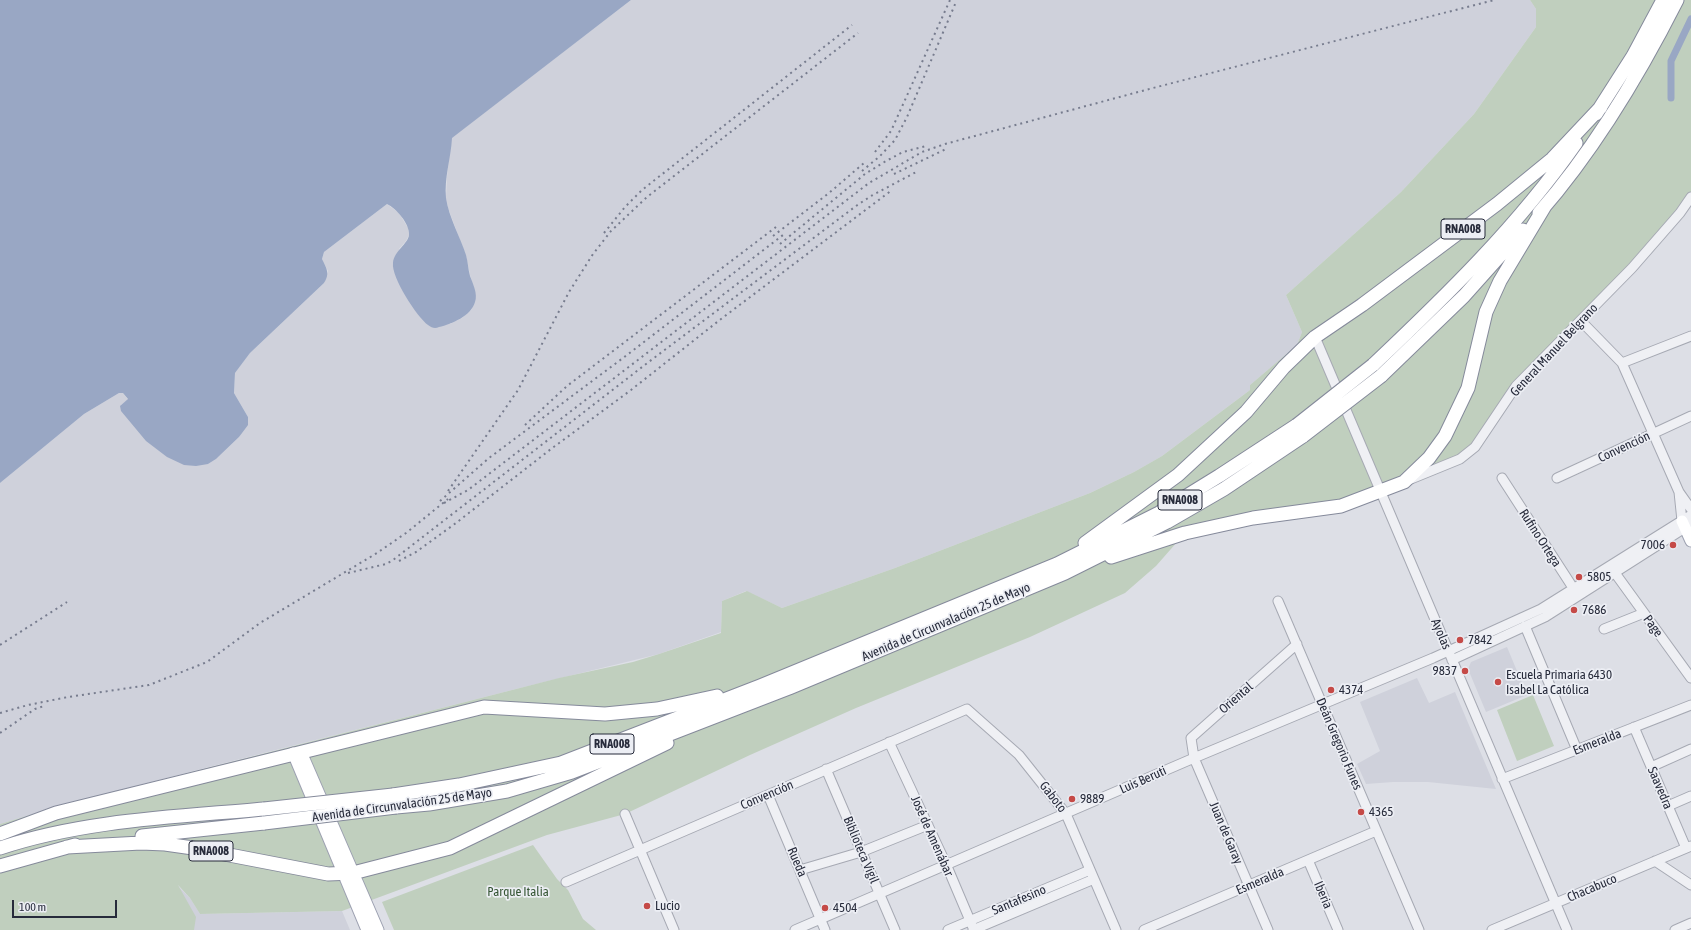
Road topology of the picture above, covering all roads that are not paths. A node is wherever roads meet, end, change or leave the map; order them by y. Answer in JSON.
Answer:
{"nodes":[{"id":1,"x":1663,"y":0,"type":"edge"},
{"id":2,"x":1677,"y":0,"type":"edge"},
{"id":3,"x":1601,"y":107,"type":"junction"},
{"id":4,"x":1691,"y":197,"type":"edge"},
{"id":5,"x":1545,"y":206,"type":"junction"},
{"id":6,"x":1580,"y":321,"type":"junction"},
{"id":7,"x":1691,"y":336,"type":"edge"},
{"id":8,"x":1315,"y":338,"type":"junction"},
{"id":9,"x":1622,"y":363,"type":"junction"},
{"id":10,"x":1691,"y":416,"type":"edge"},
{"id":11,"x":1300,"y":430,"type":"junction"},
{"id":12,"x":1653,"y":433,"type":"junction"},
{"id":13,"x":1502,"y":478,"type":"dead end"},
{"id":14,"x":1557,"y":478,"type":"dead end"},
{"id":15,"x":1404,"y":482,"type":"junction"},
{"id":16,"x":1380,"y":492,"type":"junction"},
{"id":17,"x":1678,"y":492,"type":"junction"},
{"id":18,"x":1691,"y":509,"type":"edge"},
{"id":19,"x":1687,"y":522,"type":"edge"},
{"id":20,"x":1691,"y":541,"type":"edge"},
{"id":21,"x":1061,"y":568,"type":"junction"},
{"id":22,"x":1615,"y":573,"type":"junction"},
{"id":23,"x":1577,"y":593,"type":"junction"},
{"id":24,"x":1278,"y":601,"type":"dead end"},
{"id":25,"x":1644,"y":613,"type":"junction"},
{"id":26,"x":1525,"y":626,"type":"junction"},
{"id":27,"x":1604,"y":629,"type":"dead end"},
{"id":28,"x":1297,"y":644,"type":"junction"},
{"id":29,"x":1450,"y":656,"type":"junction"},
{"id":30,"x":1691,"y":678,"type":"edge"},
{"id":31,"x":760,"y":686,"type":"junction"},
{"id":32,"x":1323,"y":704,"type":"junction"},
{"id":33,"x":743,"y":705,"type":"junction"},
{"id":34,"x":1691,"y":705,"type":"edge"},
{"id":35,"x":967,"y":709,"type":"joint"},
{"id":36,"x":1634,"y":727,"type":"junction"},
{"id":37,"x":889,"y":742,"type":"junction"},
{"id":38,"x":1691,"y":749,"type":"edge"},
{"id":39,"x":1577,"y":750,"type":"junction"},
{"id":40,"x":297,"y":752,"type":"junction"},
{"id":41,"x":1194,"y":758,"type":"junction"},
{"id":42,"x":1651,"y":767,"type":"junction"},
{"id":43,"x":826,"y":770,"type":"junction"},
{"id":44,"x":1502,"y":778,"type":"junction"},
{"id":45,"x":768,"y":795,"type":"junction"},
{"id":46,"x":1691,"y":796,"type":"edge"},
{"id":47,"x":394,"y":801,"type":"junction"},
{"id":48,"x":1668,"y":806,"type":"junction"},
{"id":49,"x":625,"y":814,"type":"dead end"},
{"id":50,"x":1066,"y":814,"type":"junction"},
{"id":51,"x":928,"y":825,"type":"junction"},
{"id":52,"x":1376,"y":831,"type":"junction"},
{"id":53,"x":0,"y":834,"type":"edge"},
{"id":54,"x":67,"y":847,"type":"junction"},
{"id":55,"x":1688,"y":847,"type":"edge"},
{"id":56,"x":0,"y":848,"type":"edge"},
{"id":57,"x":640,"y":850,"type":"junction"},
{"id":58,"x":861,"y":852,"type":"junction"},
{"id":59,"x":1308,"y":860,"type":"junction"},
{"id":60,"x":1655,"y":861,"type":"junction"},
{"id":61,"x":946,"y":864,"type":"junction"},
{"id":62,"x":0,"y":866,"type":"edge"},
{"id":63,"x":800,"y":870,"type":"junction"},
{"id":64,"x":1090,"y":870,"type":"junction"},
{"id":65,"x":348,"y":873,"type":"junction"},
{"id":66,"x":1094,"y":879,"type":"junction"},
{"id":67,"x":566,"y":882,"type":"dead end"},
{"id":68,"x":1249,"y":885,"type":"junction"},
{"id":69,"x":1691,"y":885,"type":"edge"},
{"id":70,"x":879,"y":893,"type":"junction"},
{"id":71,"x":1556,"y":904,"type":"junction"},
{"id":72,"x":821,"y":919,"type":"junction"},
{"id":73,"x":1691,"y":923,"type":"edge"},
{"id":74,"x":972,"y":928,"type":"edge"},
{"id":75,"x":367,"y":930,"type":"edge"},
{"id":76,"x":378,"y":930,"type":"edge"},
{"id":77,"x":674,"y":930,"type":"edge"},
{"id":78,"x":795,"y":930,"type":"edge"},
{"id":79,"x":825,"y":930,"type":"edge"},
{"id":80,"x":895,"y":930,"type":"edge"},
{"id":81,"x":948,"y":930,"type":"edge"},
{"id":82,"x":1116,"y":930,"type":"edge"},
{"id":83,"x":1144,"y":930,"type":"edge"},
{"id":84,"x":1268,"y":930,"type":"edge"},
{"id":85,"x":1338,"y":930,"type":"edge"},
{"id":86,"x":1420,"y":930,"type":"edge"},
{"id":87,"x":1492,"y":930,"type":"edge"},
{"id":88,"x":1567,"y":930,"type":"edge"},
{"id":89,"x":1675,"y":930,"type":"edge"}],
"edges":[{"from":1,"to":3,"type":"highway","name":"Avenida de Circunvalación 25 de Mayo","number":"RNA008"},
{"from":2,"to":5,"type":"highway","name":"Avenida de Circunvalación 25 de Mayo","number":"RNA008"},
{"from":3,"to":8,"type":"highway","number":"RNA008"},
{"from":3,"to":11,"type":"highway","name":"Avenida de Circunvalación 25 de Mayo","number":"RNA008","bridge":true},
{"from":4,"to":6,"type":"street","name":"General Manuel Belgrano"},
{"from":5,"to":11,"type":"highway","name":"Avenida de Circunvalación 25 de Mayo","number":"RNA008","bridge":true},
{"from":5,"to":15,"type":"highway"},
{"from":6,"to":9,"type":"street"},
{"from":6,"to":15,"type":"street","name":"General Manuel Belgrano"},
{"from":7,"to":9,"type":"street"},
{"from":8,"to":16,"type":"street","name":"Ayolas"},
{"from":8,"to":21,"type":"highway"},
{"from":9,"to":12,"type":"street"},
{"from":10,"to":12,"type":"street","name":"Convención"},
{"from":11,"to":21,"type":"highway","name":"Avenida de Circunvalación 25 de Mayo","number":"RNA008"},
{"from":12,"to":14,"type":"street","name":"Convención"},
{"from":12,"to":17,"type":"street"},
{"from":13,"to":23,"type":"street","name":"Rufino Ortega"},
{"from":15,"to":16,"type":"highway"},
{"from":16,"to":21,"type":"highway","number":"RNA008"},
{"from":16,"to":29,"type":"street","name":"Ayolas"},
{"from":17,"to":18,"type":"street"},
{"from":17,"to":19,"type":"street"},
{"from":19,"to":20,"type":"main road"},
{"from":19,"to":22,"type":"street"},
{"from":19,"to":23,"type":"street"},
{"from":21,"to":31,"type":"highway","name":"Avenida de Circunvalación 25 de Mayo","number":"RNA008"},
{"from":21,"to":33,"type":"highway","name":"Avenida de Circunvalación 25 de Mayo","number":"RNA008"},
{"from":22,"to":23,"type":"street"},
{"from":22,"to":25,"type":"street","name":"Page"},
{"from":23,"to":26,"type":"street"},
{"from":23,"to":29,"type":"street"},
{"from":24,"to":28,"type":"street","name":"Deán Gregorio Funes"},
{"from":25,"to":27,"type":"street"},
{"from":25,"to":30,"type":"street","name":"Page"},
{"from":26,"to":29,"type":"street"},
{"from":26,"to":39,"type":"street"},
{"from":28,"to":32,"type":"street","name":"Deán Gregorio Funes"},
{"from":28,"to":41,"type":"street","name":"Oriental"},
{"from":29,"to":32,"type":"street","name":"Luis Beruti"},
{"from":29,"to":44,"type":"street","name":"Ayolas"},
{"from":31,"to":40,"type":"highway","number":"RNA008"},
{"from":31,"to":47,"type":"highway","name":"Avenida de Circunvalación 25 de Mayo","number":"RNA008"},
{"from":32,"to":41,"type":"street","name":"Luis Beruti"},
{"from":32,"to":52,"type":"street","name":"Deán Gregorio Funes"},
{"from":33,"to":47,"type":"highway","name":"Avenida de Circunvalación 25 de Mayo","number":"RNA008"},
{"from":33,"to":65,"type":"highway"},
{"from":34,"to":36,"type":"street","name":"Esmeralda"},
{"from":35,"to":37,"type":"street","name":"Convención"},
{"from":35,"to":50,"type":"street","name":"Gaboto"},
{"from":36,"to":39,"type":"street","name":"Esmeralda"},
{"from":36,"to":42,"type":"street","name":"Saavedra"},
{"from":37,"to":43,"type":"street","name":"Convención"},
{"from":37,"to":51,"type":"street","name":"José de Amenábar"},
{"from":38,"to":42,"type":"street"},
{"from":39,"to":44,"type":"street","name":"Esmeralda"},
{"from":40,"to":53,"type":"highway"},
{"from":40,"to":65,"type":"main road"},
{"from":41,"to":50,"type":"street","name":"Luis Beruti"},
{"from":41,"to":68,"type":"street","name":"Juan de Garay"},
{"from":42,"to":48,"type":"street","name":"Saavedra"},
{"from":43,"to":45,"type":"street","name":"Convención"},
{"from":43,"to":58,"type":"street","name":"Biblioteca Vigil"},
{"from":44,"to":71,"type":"street","name":"Ayolas"},
{"from":45,"to":57,"type":"street","name":"Convención"},
{"from":45,"to":63,"type":"street","name":"Rueda"},
{"from":46,"to":48,"type":"street"},
{"from":47,"to":54,"type":"highway","name":"Avenida de Circunvalación 25 de Mayo","number":"RNA008","bridge":true},
{"from":47,"to":56,"type":"highway","name":"Avenida de Circunvalación 25 de Mayo","number":"RNA008","bridge":true},
{"from":48,"to":55,"type":"street","name":"Saavedra"},
{"from":49,"to":57,"type":"street"},
{"from":50,"to":61,"type":"street","name":"Luis Beruti"},
{"from":50,"to":64,"type":"street","name":"Gaboto"},
{"from":51,"to":58,"type":"street"},
{"from":51,"to":61,"type":"street","name":"José de Amenábar"},
{"from":52,"to":59,"type":"street","name":"Esmeralda"},
{"from":52,"to":86,"type":"street","name":"Deán Gregorio Funes"},
{"from":54,"to":62,"type":"highway","name":"Avenida de Circunvalación 25 de Mayo","number":"RNA008"},
{"from":54,"to":65,"type":"highway","number":"RNA008"},
{"from":55,"to":60,"type":"street","name":"Chacabuco"},
{"from":57,"to":67,"type":"street","name":"Convención"},
{"from":57,"to":77,"type":"street"},
{"from":58,"to":63,"type":"street"},
{"from":58,"to":70,"type":"street","name":"Biblioteca Vigil"},
{"from":59,"to":68,"type":"street","name":"Esmeralda"},
{"from":59,"to":85,"type":"street","name":"Iberia"},
{"from":60,"to":69,"type":"street"},
{"from":60,"to":71,"type":"street","name":"Chacabuco"},
{"from":61,"to":70,"type":"street","name":"Luis Beruti"},
{"from":61,"to":74,"type":"street","name":"José de Amenábar"},
{"from":63,"to":72,"type":"street","name":"Rueda"},
{"from":64,"to":66,"type":"street","name":"Gaboto"},
{"from":64,"to":74,"type":"street","name":"Santafesino"},
{"from":65,"to":75,"type":"main road"},
{"from":65,"to":76,"type":"main road"},
{"from":66,"to":74,"type":"street","name":"Santafesino"},
{"from":66,"to":82,"type":"street","name":"Gaboto"},
{"from":68,"to":83,"type":"street","name":"Esmeralda"},
{"from":68,"to":84,"type":"street","name":"Juan de Garay"},
{"from":70,"to":72,"type":"street","name":"Luis Beruti"},
{"from":70,"to":80,"type":"street","name":"Biblioteca Vigil"},
{"from":71,"to":87,"type":"street","name":"Chacabuco"},
{"from":71,"to":88,"type":"street","name":"Ayolas"},
{"from":72,"to":78,"type":"street","name":"Luis Beruti"},
{"from":72,"to":79,"type":"street","name":"Rueda"},
{"from":73,"to":89,"type":"street"},
{"from":74,"to":81,"type":"street","name":"Santafesino"}]}
